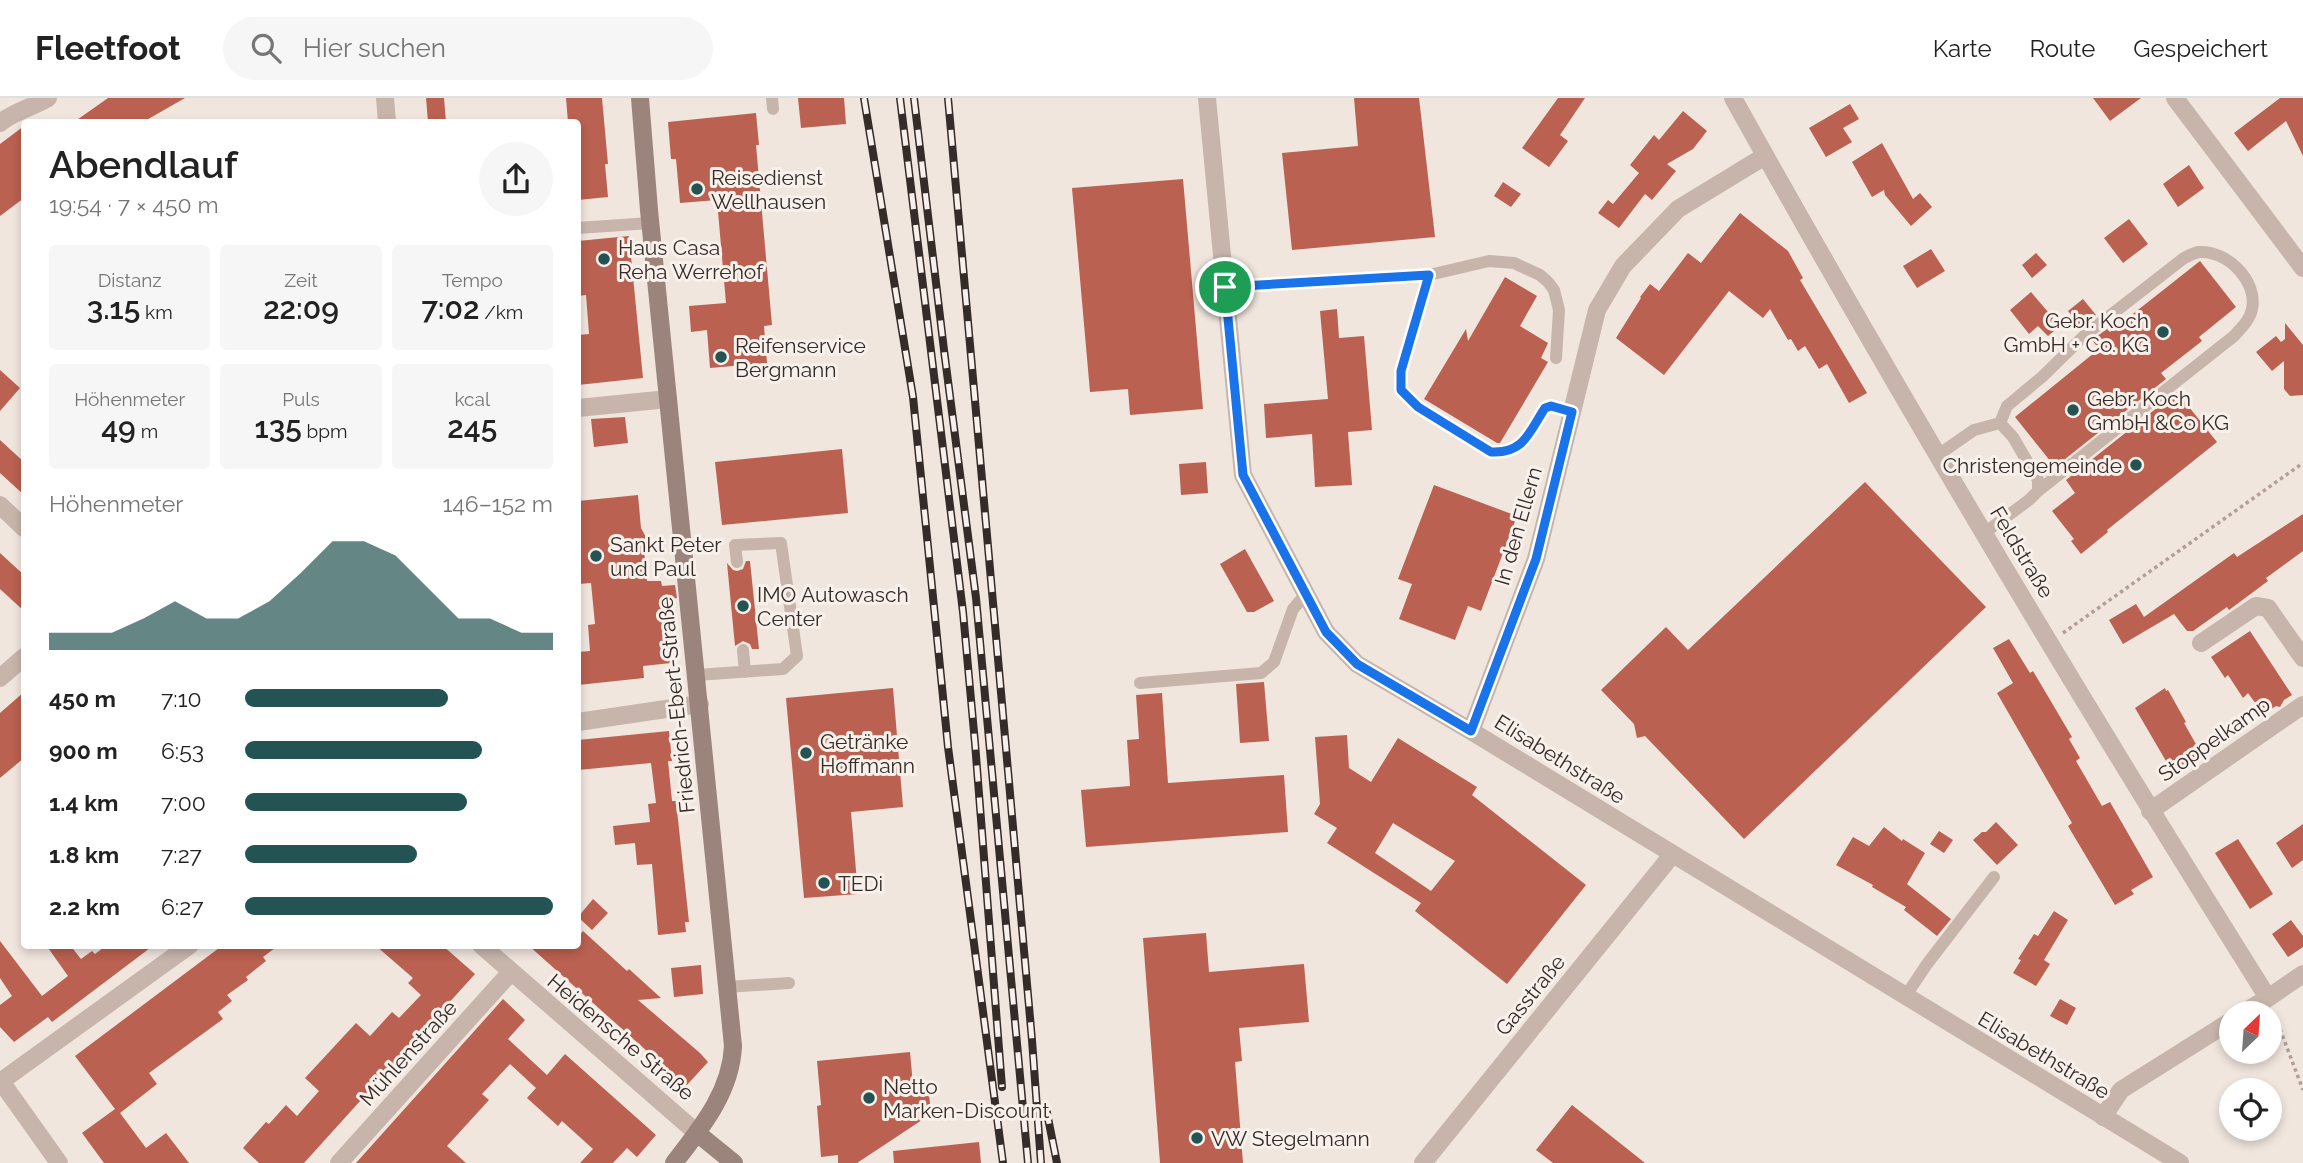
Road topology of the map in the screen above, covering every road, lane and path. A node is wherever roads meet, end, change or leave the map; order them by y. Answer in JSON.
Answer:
{"nodes":[{"id":1,"x":48,"y":98,"type":"edge"},
{"id":2,"x":385,"y":98,"type":"edge"},
{"id":3,"x":640,"y":98,"type":"edge"},
{"id":4,"x":1207,"y":98,"type":"edge"},
{"id":5,"x":1732,"y":98,"type":"edge"},
{"id":6,"x":2175,"y":98,"type":"edge"},
{"id":7,"x":33,"y":110,"type":"edge"},
{"id":8,"x":387,"y":119,"type":"edge"},
{"id":9,"x":0,"y":123,"type":"edge"},
{"id":10,"x":1765,"y":156,"type":"junction"},
{"id":11,"x":650,"y":223,"type":"junction"},
{"id":12,"x":581,"y":228,"type":"edge"},
{"id":13,"x":2303,"y":268,"type":"edge"},
{"id":14,"x":1429,"y":275,"type":"junction"},
{"id":15,"x":1225,"y":287,"type":"junction"},
{"id":16,"x":1556,"y":358,"type":"dead end"},
{"id":17,"x":667,"y":400,"type":"junction"},
{"id":18,"x":581,"y":408,"type":"edge"},
{"id":19,"x":1572,"y":412,"type":"junction"},
{"id":20,"x":2000,"y":423,"type":"junction"},
{"id":21,"x":1938,"y":456,"type":"junction"},
{"id":22,"x":2303,"y":463,"type":"edge"},
{"id":23,"x":2038,"y":491,"type":"junction"},
{"id":24,"x":0,"y":505,"type":"edge"},
{"id":25,"x":21,"y":524,"type":"edge"},
{"id":26,"x":1983,"y":534,"type":"junction"},
{"id":27,"x":737,"y":562,"type":"dead end"},
{"id":28,"x":1306,"y":594,"type":"junction"},
{"id":29,"x":2050,"y":642,"type":"junction"},
{"id":30,"x":2201,"y":643,"type":"dead end"},
{"id":31,"x":743,"y":650,"type":"dead end"},
{"id":32,"x":2303,"y":658,"type":"edge"},
{"id":33,"x":21,"y":660,"type":"edge"},
{"id":34,"x":745,"y":672,"type":"junction"},
{"id":35,"x":696,"y":675,"type":"junction"},
{"id":36,"x":0,"y":678,"type":"edge"},
{"id":37,"x":1140,"y":683,"type":"dead end"},
{"id":38,"x":700,"y":704,"type":"junction"},
{"id":39,"x":2303,"y":705,"type":"edge"},
{"id":40,"x":581,"y":722,"type":"edge"},
{"id":41,"x":1471,"y":731,"type":"junction"},
{"id":42,"x":2150,"y":811,"type":"junction"},
{"id":43,"x":1672,"y":855,"type":"junction"},
{"id":44,"x":1994,"y":877,"type":"dead end"},
{"id":45,"x":184,"y":949,"type":"edge"},
{"id":46,"x":485,"y":949,"type":"edge"},
{"id":47,"x":510,"y":973,"type":"junction"},
{"id":48,"x":2303,"y":974,"type":"edge"},
{"id":49,"x":789,"y":983,"type":"dead end"},
{"id":50,"x":726,"y":987,"type":"junction"},
{"id":51,"x":1905,"y":997,"type":"junction"},
{"id":52,"x":2268,"y":998,"type":"junction"},
{"id":53,"x":2263,"y":1001,"type":"edge"},
{"id":54,"x":2219,"y":1029,"type":"edge"},
{"id":55,"x":0,"y":1081,"type":"edge"},
{"id":56,"x":2303,"y":1090,"type":"edge"},
{"id":57,"x":2103,"y":1117,"type":"junction"},
{"id":58,"x":697,"y":1133,"type":"junction"},
{"id":59,"x":59,"y":1163,"type":"edge"},
{"id":60,"x":339,"y":1163,"type":"edge"},
{"id":61,"x":674,"y":1163,"type":"edge"},
{"id":62,"x":734,"y":1163,"type":"edge"},
{"id":63,"x":1423,"y":1163,"type":"edge"},
{"id":64,"x":2180,"y":1163,"type":"edge"}],
"edges":[{"from":1,"to":7,"type":"street"},
{"from":2,"to":8,"type":"street"},
{"from":3,"to":11,"type":"main road","name":"Friedrich-Ebert-Straße"},
{"from":4,"to":15,"type":"street","name":"Elisabethstraße"},
{"from":5,"to":10,"type":"street","name":"Feldstraße"},
{"from":6,"to":13,"type":"street"},
{"from":7,"to":9,"type":"street"},
{"from":10,"to":19,"type":"street","name":"In den Ellern"},
{"from":10,"to":21,"type":"street","name":"Feldstraße"},
{"from":11,"to":12,"type":"lane"},
{"from":11,"to":17,"type":"main road","name":"Friedrich-Ebert-Straße"},
{"from":14,"to":15,"type":"lane"},
{"from":14,"to":16,"type":"lane"},
{"from":14,"to":19,"type":"lane"},
{"from":15,"to":28,"type":"street","name":"Elisabethstraße"},
{"from":17,"to":18,"type":"street"},
{"from":17,"to":35,"type":"main road","name":"Friedrich-Ebert-Straße"},
{"from":19,"to":41,"type":"street","name":"In den Ellern"},
{"from":20,"to":21,"type":"lane"},
{"from":20,"to":23,"type":"lane"},
{"from":20,"to":23,"type":"lane"},
{"from":21,"to":26,"type":"street","name":"Feldstraße"},
{"from":22,"to":29,"type":"path"},
{"from":23,"to":26,"type":"lane"},
{"from":24,"to":25,"type":"street"},
{"from":26,"to":29,"type":"street","name":"Feldstraße"},
{"from":27,"to":34,"type":"lane"},
{"from":28,"to":37,"type":"lane"},
{"from":28,"to":41,"type":"street","name":"Elisabethstraße"},
{"from":29,"to":42,"type":"street","name":"Feldstraße"},
{"from":30,"to":32,"type":"street"},
{"from":31,"to":34,"type":"lane"},
{"from":33,"to":36,"type":"street"},
{"from":34,"to":35,"type":"lane"},
{"from":35,"to":38,"type":"main road","name":"Friedrich-Ebert-Straße"},
{"from":38,"to":40,"type":"street"},
{"from":38,"to":50,"type":"main road","name":"Friedrich-Ebert-Straße"},
{"from":39,"to":42,"type":"street","name":"Stoppelkamp"},
{"from":41,"to":43,"type":"street","name":"Elisabethstraße"},
{"from":42,"to":52,"type":"street","name":"Feldstraße"},
{"from":43,"to":51,"type":"street","name":"Elisabethstraße"},
{"from":43,"to":63,"type":"street","name":"Gasstraße"},
{"from":44,"to":51,"type":"lane"},
{"from":45,"to":55,"type":"street"},
{"from":46,"to":47,"type":"street","name":"Heidensche Straße"},
{"from":47,"to":58,"type":"street","name":"Heidensche Straße"},
{"from":47,"to":60,"type":"street","name":"Mühlenstraße"},
{"from":48,"to":52,"type":"street"},
{"from":49,"to":50,"type":"lane"},
{"from":50,"to":58,"type":"main road","name":"Friedrich-Ebert-Straße"},
{"from":51,"to":57,"type":"street","name":"Elisabethstraße"},
{"from":52,"to":53,"type":"street"},
{"from":52,"to":56,"type":"path"},
{"from":54,"to":57,"type":"street"},
{"from":55,"to":59,"type":"street"},
{"from":57,"to":64,"type":"street","name":"Elisabethstraße"},
{"from":58,"to":61,"type":"main road","name":"Friedrich-Ebert-Straße"},
{"from":58,"to":62,"type":"main road","name":"Heidensche Straße"}]}
